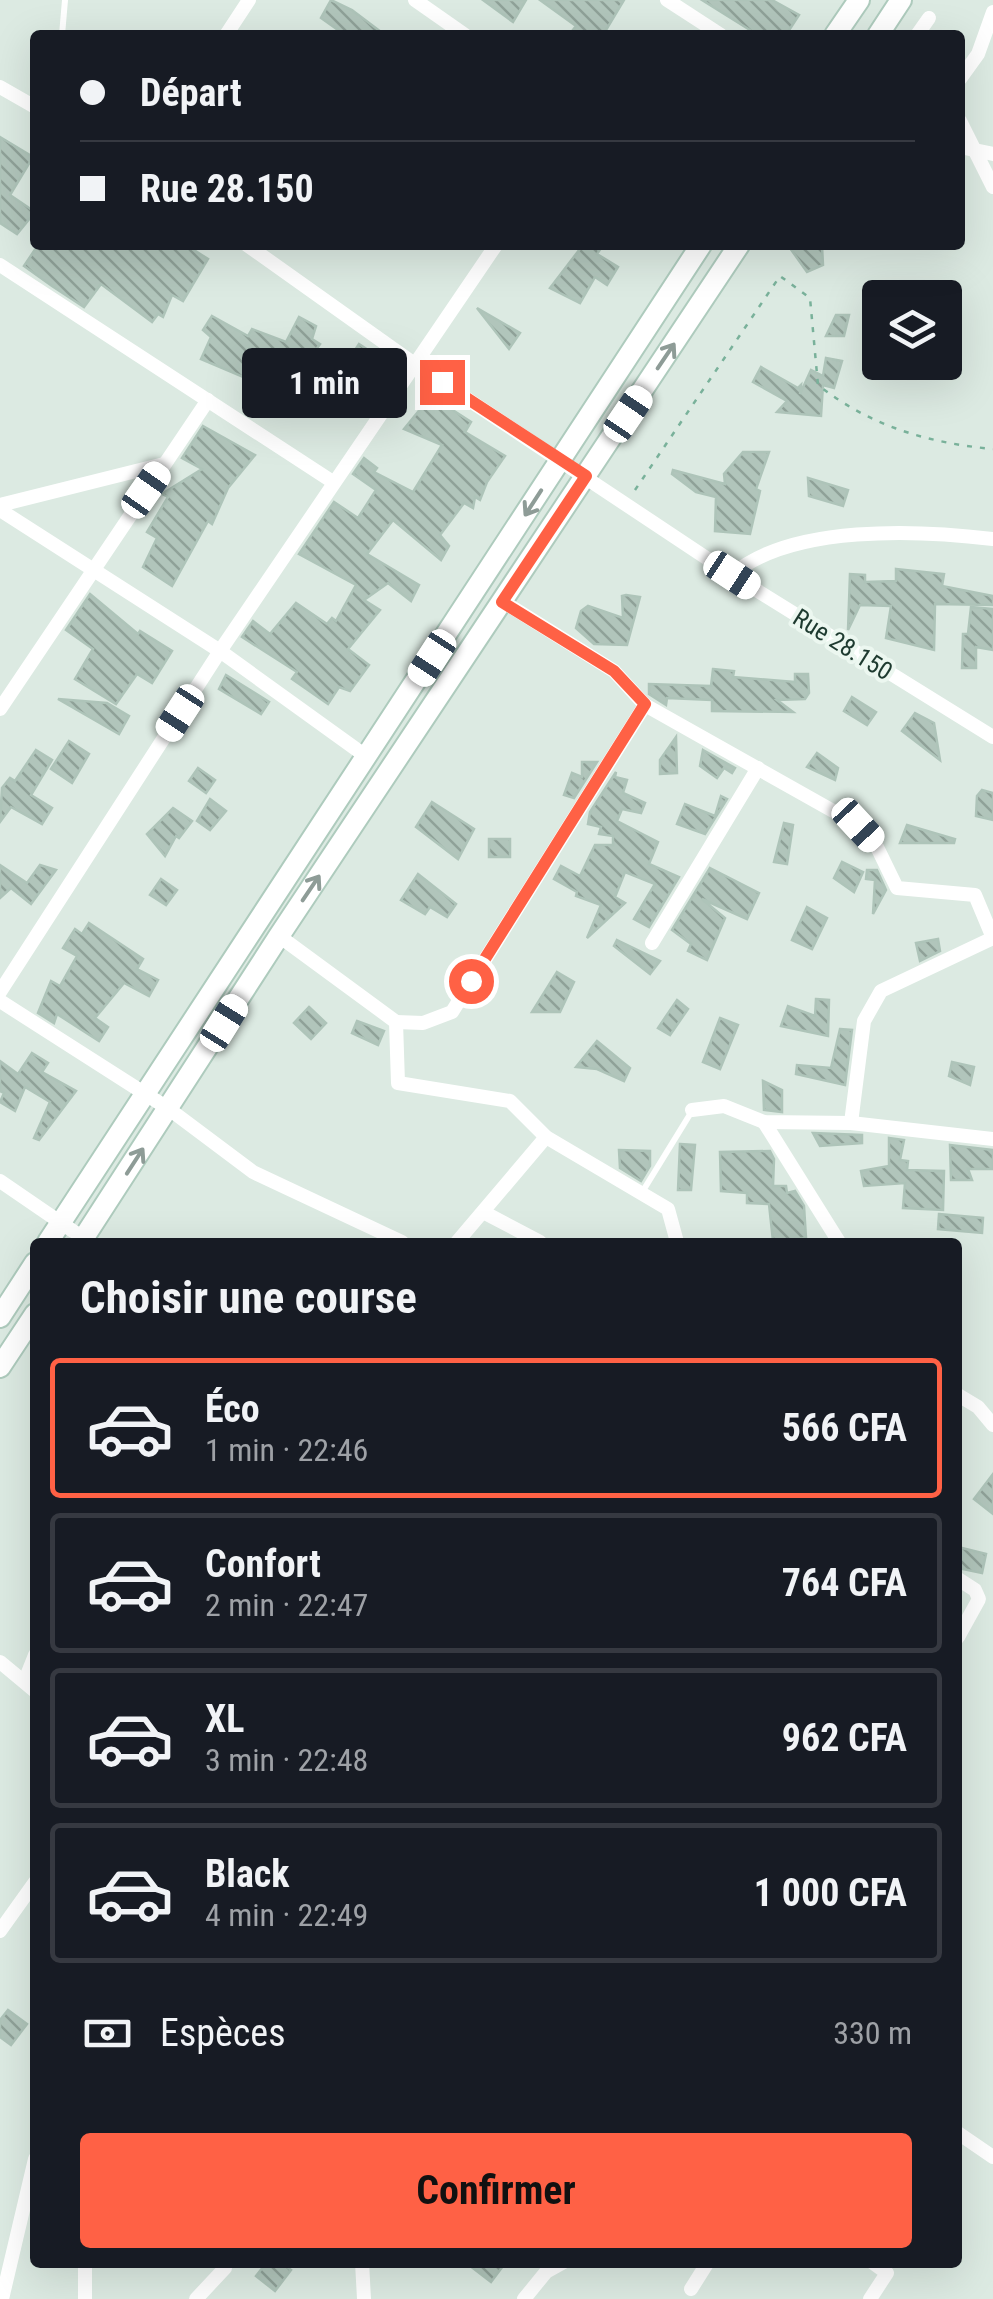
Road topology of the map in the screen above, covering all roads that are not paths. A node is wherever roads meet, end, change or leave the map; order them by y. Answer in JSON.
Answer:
{"nodes":[{"id":1,"x":65,"y":0,"type":"edge"},
{"id":2,"x":249,"y":0,"type":"edge"},
{"id":3,"x":667,"y":0,"type":"edge"},
{"id":4,"x":858,"y":0,"type":"edge"},
{"id":5,"x":901,"y":0,"type":"edge"},
{"id":6,"x":422,"y":2,"type":"edge"},
{"id":7,"x":993,"y":12,"type":"edge"},
{"id":8,"x":62,"y":30,"type":"edge"},
{"id":9,"x":229,"y":30,"type":"edge"},
{"id":10,"x":459,"y":30,"type":"edge"},
{"id":11,"x":712,"y":30,"type":"edge"},
{"id":12,"x":838,"y":30,"type":"edge"},
{"id":13,"x":881,"y":30,"type":"edge"},
{"id":14,"x":921,"y":30,"type":"edge"},
{"id":15,"x":931,"y":30,"type":"edge"},
{"id":16,"x":965,"y":72,"type":"edge"},
{"id":17,"x":0,"y":87,"type":"edge"},
{"id":18,"x":30,"y":102,"type":"edge"},
{"id":19,"x":965,"y":127,"type":"edge"},
{"id":20,"x":985,"y":152,"type":"edge"},
{"id":21,"x":993,"y":187,"type":"edge"},
{"id":22,"x":254,"y":250,"type":"edge"},
{"id":23,"x":492,"y":250,"type":"edge"},
{"id":24,"x":698,"y":250,"type":"edge"},
{"id":25,"x":736,"y":250,"type":"edge"},
{"id":26,"x":0,"y":265,"type":"edge"},
{"id":27,"x":413,"y":362,"type":"junction"},
{"id":28,"x":208,"y":400,"type":"junction"},
{"id":29,"x":560,"y":460,"type":"junction"},
{"id":30,"x":164,"y":464,"type":"junction"},
{"id":31,"x":586,"y":476,"type":"junction"},
{"id":32,"x":333,"y":482,"type":"junction"},
{"id":33,"x":0,"y":508,"type":"edge"},
{"id":34,"x":993,"y":539,"type":"edge"},
{"id":35,"x":92,"y":567,"type":"junction"},
{"id":36,"x":732,"y":575,"type":"junction"},
{"id":37,"x":502,"y":602,"type":"junction"},
{"id":38,"x":220,"y":650,"type":"junction"},
{"id":39,"x":645,"y":704,"type":"junction"},
{"id":40,"x":0,"y":708,"type":"edge"},
{"id":41,"x":989,"y":730,"type":"edge"},
{"id":42,"x":367,"y":757,"type":"junction"},
{"id":43,"x":758,"y":768,"type":"junction"},
{"id":44,"x":279,"y":936,"type":"junction"},
{"id":45,"x":993,"y":938,"type":"edge"},
{"id":46,"x":652,"y":944,"type":"dead end"},
{"id":47,"x":0,"y":992,"type":"edge"},
{"id":48,"x":0,"y":1001,"type":"edge"},
{"id":49,"x":396,"y":1022,"type":"junction"},
{"id":50,"x":143,"y":1094,"type":"junction"},
{"id":51,"x":170,"y":1109,"type":"junction"},
{"id":52,"x":692,"y":1110,"type":"joint"},
{"id":53,"x":764,"y":1122,"type":"junction"},
{"id":54,"x":852,"y":1123,"type":"junction"},
{"id":55,"x":546,"y":1137,"type":"junction"},
{"id":56,"x":993,"y":1139,"type":"edge"},
{"id":57,"x":0,"y":1181,"type":"edge"},
{"id":58,"x":641,"y":1194,"type":"junction"},
{"id":59,"x":485,"y":1213,"type":"junction"},
{"id":60,"x":62,"y":1222,"type":"junction"},
{"id":61,"x":51,"y":1238,"type":"edge"},
{"id":62,"x":81,"y":1238,"type":"edge"},
{"id":63,"x":87,"y":1238,"type":"edge"},
{"id":64,"x":395,"y":1238,"type":"edge"},
{"id":65,"x":462,"y":1238,"type":"edge"},
{"id":66,"x":532,"y":1238,"type":"edge"},
{"id":67,"x":677,"y":1238,"type":"edge"},
{"id":68,"x":836,"y":1238,"type":"edge"},
{"id":69,"x":30,"y":1271,"type":"edge"},
{"id":70,"x":0,"y":1317,"type":"edge"},
{"id":71,"x":30,"y":1322,"type":"edge"},
{"id":72,"x":0,"y":1367,"type":"edge"},
{"id":73,"x":962,"y":1397,"type":"edge"},
{"id":74,"x":993,"y":1424,"type":"edge"},
{"id":75,"x":962,"y":1582,"type":"edge"},
{"id":76,"x":962,"y":1630,"type":"edge"},
{"id":77,"x":0,"y":1662,"type":"edge"},
{"id":78,"x":30,"y":1686,"type":"edge"},
{"id":79,"x":30,"y":1889,"type":"edge"},
{"id":80,"x":0,"y":1931,"type":"edge"},
{"id":81,"x":962,"y":2136,"type":"edge"},
{"id":82,"x":993,"y":2157,"type":"edge"},
{"id":83,"x":30,"y":2174,"type":"edge"},
{"id":84,"x":7,"y":2261,"type":"edge"},
{"id":85,"x":85,"y":2268,"type":"edge"},
{"id":86,"x":225,"y":2268,"type":"edge"},
{"id":87,"x":362,"y":2268,"type":"edge"},
{"id":88,"x":553,"y":2268,"type":"edge"},
{"id":89,"x":704,"y":2268,"type":"edge"},
{"id":90,"x":880,"y":2268,"type":"edge"},
{"id":91,"x":691,"y":2289,"type":"dead end"},
{"id":92,"x":2,"y":2299,"type":"edge"},
{"id":93,"x":86,"y":2299,"type":"edge"},
{"id":94,"x":196,"y":2299,"type":"edge"},
{"id":95,"x":364,"y":2299,"type":"edge"},
{"id":96,"x":524,"y":2299,"type":"edge"},
{"id":97,"x":870,"y":2299,"type":"edge"}],
"edges":[{"from":1,"to":8,"type":"lane"},
{"from":2,"to":9,"type":"street"},
{"from":3,"to":11,"type":"street"},
{"from":4,"to":12,"type":"main road"},
{"from":5,"to":13,"type":"main road"},
{"from":6,"to":10,"type":"street"},
{"from":7,"to":16,"type":"street"},
{"from":14,"to":15,"type":"street"},
{"from":17,"to":18,"type":"street"},
{"from":19,"to":20,"type":"street"},
{"from":20,"to":21,"type":"street"},
{"from":22,"to":27,"type":"street","name":"Rue 28.150"},
{"from":23,"to":27,"type":"street"},
{"from":24,"to":29,"type":"main road"},
{"from":31,"to":25,"type":"main road","one_way":true},
{"from":26,"to":28,"type":"street"},
{"from":27,"to":29,"type":"street","name":"Rue 28.150"},
{"from":27,"to":32,"type":"street"},
{"from":28,"to":30,"type":"street"},
{"from":28,"to":32,"type":"street"},
{"from":29,"to":31,"type":"street","name":"Rue 28.150"},
{"from":29,"to":42,"type":"main road","one_way":true},
{"from":30,"to":33,"type":"street"},
{"from":30,"to":35,"type":"street"},
{"from":31,"to":36,"type":"street","name":"Rue 28.150"},
{"from":31,"to":37,"type":"main road"},
{"from":32,"to":38,"type":"street"},
{"from":33,"to":35,"type":"street"},
{"from":34,"to":36,"type":"street"},
{"from":35,"to":38,"type":"street"},
{"from":35,"to":40,"type":"street"},
{"from":36,"to":41,"type":"street","name":"Rue 28.150"},
{"from":37,"to":39,"type":"street"},
{"from":44,"to":37,"type":"main road","one_way":true},
{"from":38,"to":42,"type":"street"},
{"from":38,"to":47,"type":"street"},
{"from":39,"to":43,"type":"street"},
{"from":39,"to":49,"type":"street"},
{"from":42,"to":50,"type":"main road"},
{"from":43,"to":45,"type":"street"},
{"from":43,"to":46,"type":"street"},
{"from":44,"to":49,"type":"street"},
{"from":44,"to":51,"type":"main road"},
{"from":45,"to":54,"type":"street"},
{"from":48,"to":50,"type":"street"},
{"from":49,"to":55,"type":"street"},
{"from":50,"to":51,"type":"street"},
{"from":50,"to":60,"type":"main road"},
{"from":63,"to":51,"type":"main road","one_way":true},
{"from":51,"to":64,"type":"street"},
{"from":52,"to":53,"type":"street"},
{"from":52,"to":58,"type":"lane"},
{"from":53,"to":54,"type":"street"},
{"from":53,"to":68,"type":"street"},
{"from":54,"to":56,"type":"street"},
{"from":55,"to":58,"type":"street"},
{"from":55,"to":59,"type":"street"},
{"from":57,"to":60,"type":"street"},
{"from":58,"to":67,"type":"street"},
{"from":59,"to":65,"type":"street"},
{"from":59,"to":66,"type":"street"},
{"from":60,"to":61,"type":"main road"},
{"from":60,"to":62,"type":"street"},
{"from":69,"to":70,"type":"main road"},
{"from":71,"to":72,"type":"main road"},
{"from":73,"to":74,"type":"street"},
{"from":75,"to":76,"type":"street"},
{"from":77,"to":78,"type":"street"},
{"from":79,"to":80,"type":"street"},
{"from":81,"to":82,"type":"street"},
{"from":83,"to":84,"type":"street"},
{"from":84,"to":92,"type":"street"},
{"from":85,"to":93,"type":"street"},
{"from":86,"to":94,"type":"street"},
{"from":87,"to":95,"type":"street"},
{"from":88,"to":96,"type":"street"},
{"from":89,"to":91,"type":"street"},
{"from":90,"to":97,"type":"street"}]}
